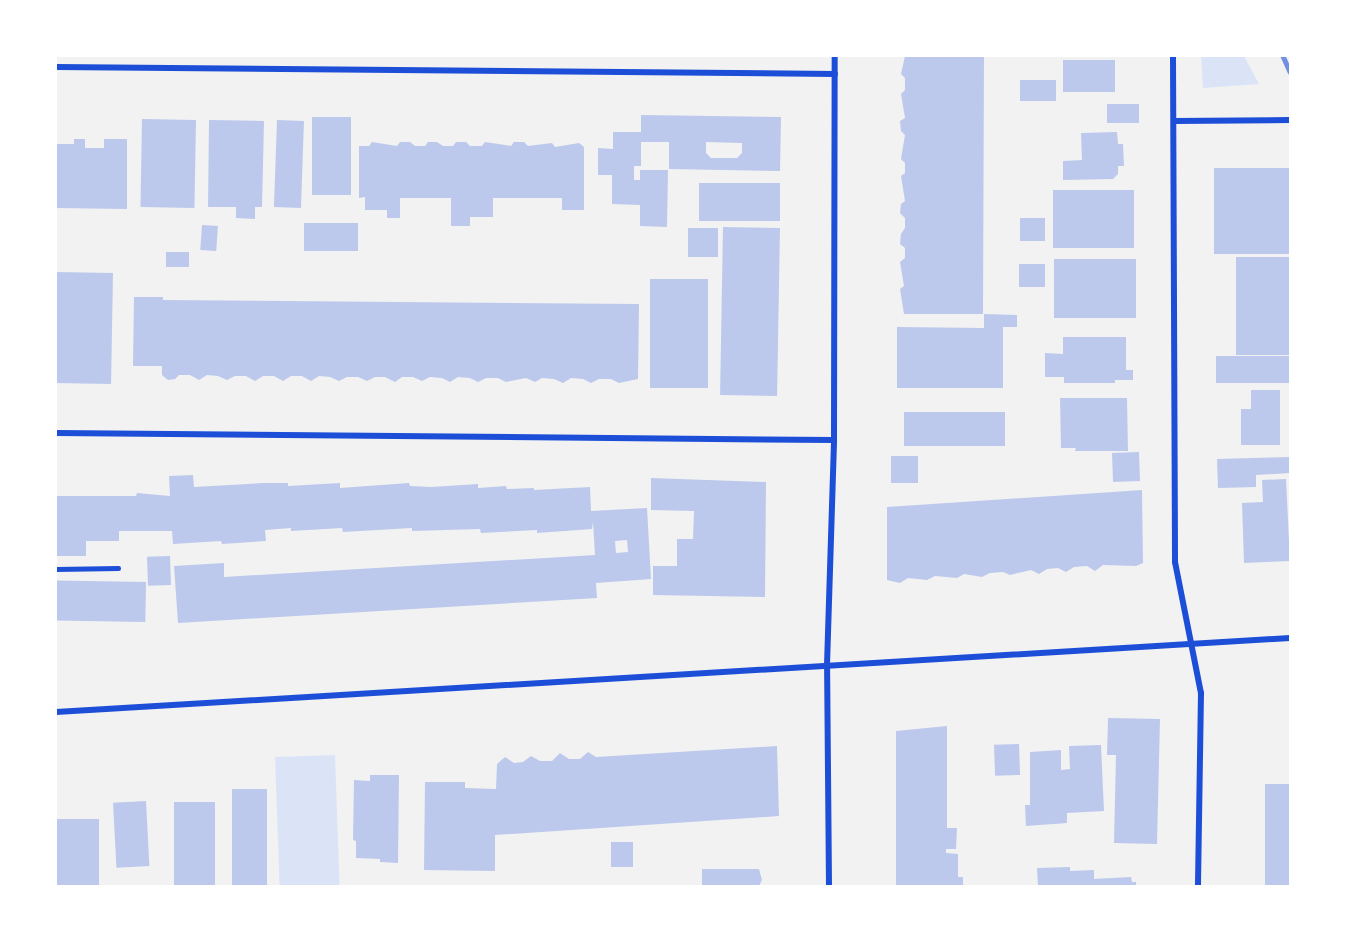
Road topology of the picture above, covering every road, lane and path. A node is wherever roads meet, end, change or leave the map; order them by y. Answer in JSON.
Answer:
{"nodes":[{"id":1,"x":835,"y":56,"type":"edge"},
{"id":2,"x":1173,"y":56,"type":"edge"},
{"id":3,"x":56,"y":67,"type":"edge"},
{"id":4,"x":835,"y":74,"type":"junction"},
{"id":5,"x":1290,"y":120,"type":"edge"},
{"id":6,"x":1174,"y":121,"type":"junction"},
{"id":7,"x":56,"y":433,"type":"edge"},
{"id":8,"x":834,"y":440,"type":"junction"},
{"id":9,"x":118,"y":568,"type":"dead end"},
{"id":10,"x":56,"y":569,"type":"edge"},
{"id":11,"x":1290,"y":638,"type":"edge"},
{"id":12,"x":1193,"y":643,"type":"junction"},
{"id":13,"x":827,"y":665,"type":"junction"},
{"id":14,"x":56,"y":712,"type":"edge"},
{"id":15,"x":829,"y":886,"type":"edge"},
{"id":16,"x":1198,"y":886,"type":"edge"}],
"edges":[{"from":1,"to":4,"type":"street"},
{"from":2,"to":6,"type":"street"},
{"from":3,"to":4,"type":"street"},
{"from":4,"to":8,"type":"street"},
{"from":5,"to":6,"type":"street"},
{"from":6,"to":12,"type":"street"},
{"from":7,"to":8,"type":"street"},
{"from":8,"to":13,"type":"street"},
{"from":9,"to":10,"type":"lane"},
{"from":11,"to":12,"type":"street"},
{"from":12,"to":13,"type":"street"},
{"from":12,"to":16,"type":"street"},
{"from":13,"to":14,"type":"street"},
{"from":13,"to":15,"type":"street"}]}
